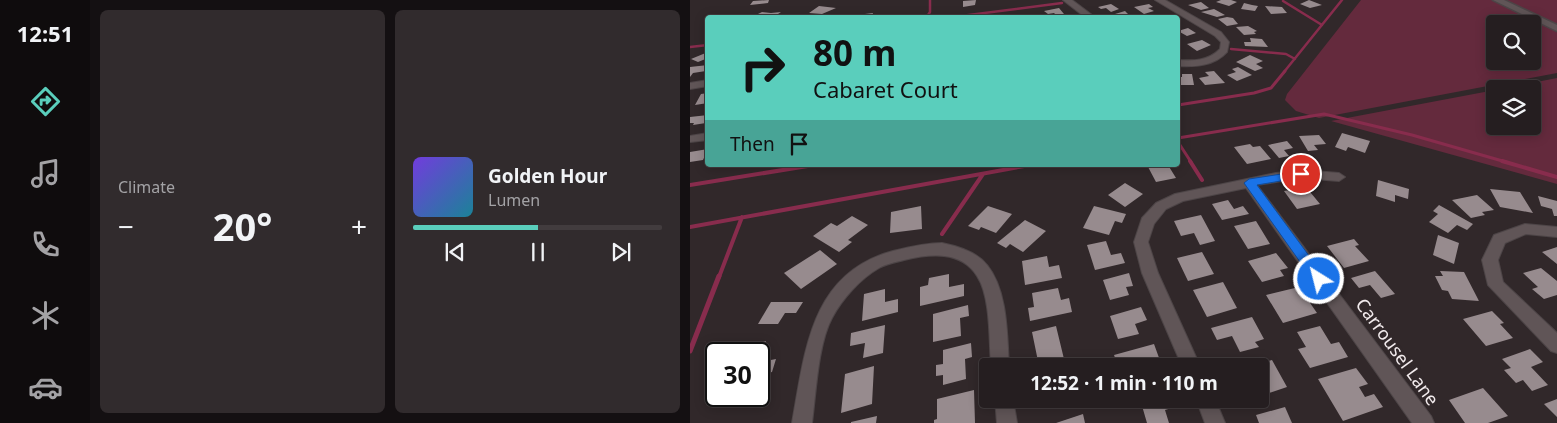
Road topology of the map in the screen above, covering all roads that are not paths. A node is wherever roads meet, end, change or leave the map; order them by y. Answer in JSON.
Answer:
{"nodes":[{"id":1,"x":1067,"y":0,"type":"edge"},
{"id":2,"x":1159,"y":0,"type":"edge"},
{"id":3,"x":1497,"y":0,"type":"edge"},
{"id":4,"x":1088,"y":15,"type":"edge"},
{"id":5,"x":1557,"y":28,"type":"edge"},
{"id":6,"x":1180,"y":63,"type":"edge"},
{"id":7,"x":705,"y":84,"type":"edge"},
{"id":8,"x":690,"y":86,"type":"edge"},
{"id":9,"x":705,"y":136,"type":"edge"},
{"id":10,"x":690,"y":138,"type":"edge"},
{"id":11,"x":1338,"y":177,"type":"dead end"},
{"id":12,"x":1249,"y":183,"type":"junction"},
{"id":13,"x":1557,"y":232,"type":"edge"},
{"id":14,"x":1557,"y":345,"type":"edge"},
{"id":15,"x":999,"y":358,"type":"edge"},
{"id":16,"x":1187,"y":358,"type":"edge"},
{"id":17,"x":1005,"y":408,"type":"edge"},
{"id":18,"x":1209,"y":408,"type":"edge"},
{"id":19,"x":802,"y":423,"type":"edge"},
{"id":20,"x":1007,"y":423,"type":"edge"},
{"id":21,"x":1215,"y":423,"type":"edge"},
{"id":22,"x":1424,"y":423,"type":"edge"}],
"edges":[{"from":1,"to":4,"type":"street"},
{"from":2,"to":6,"type":"street"},
{"from":3,"to":5,"type":"street"},
{"from":7,"to":8,"type":"street"},
{"from":9,"to":10,"type":"street"},
{"from":11,"to":12,"type":"street"},
{"from":12,"to":16,"type":"street"},
{"from":12,"to":22,"type":"street","name":"Carrousel Lane"},
{"from":13,"to":14,"type":"street"},
{"from":15,"to":19,"type":"street"},
{"from":17,"to":20,"type":"street"},
{"from":18,"to":21,"type":"street"}]}
